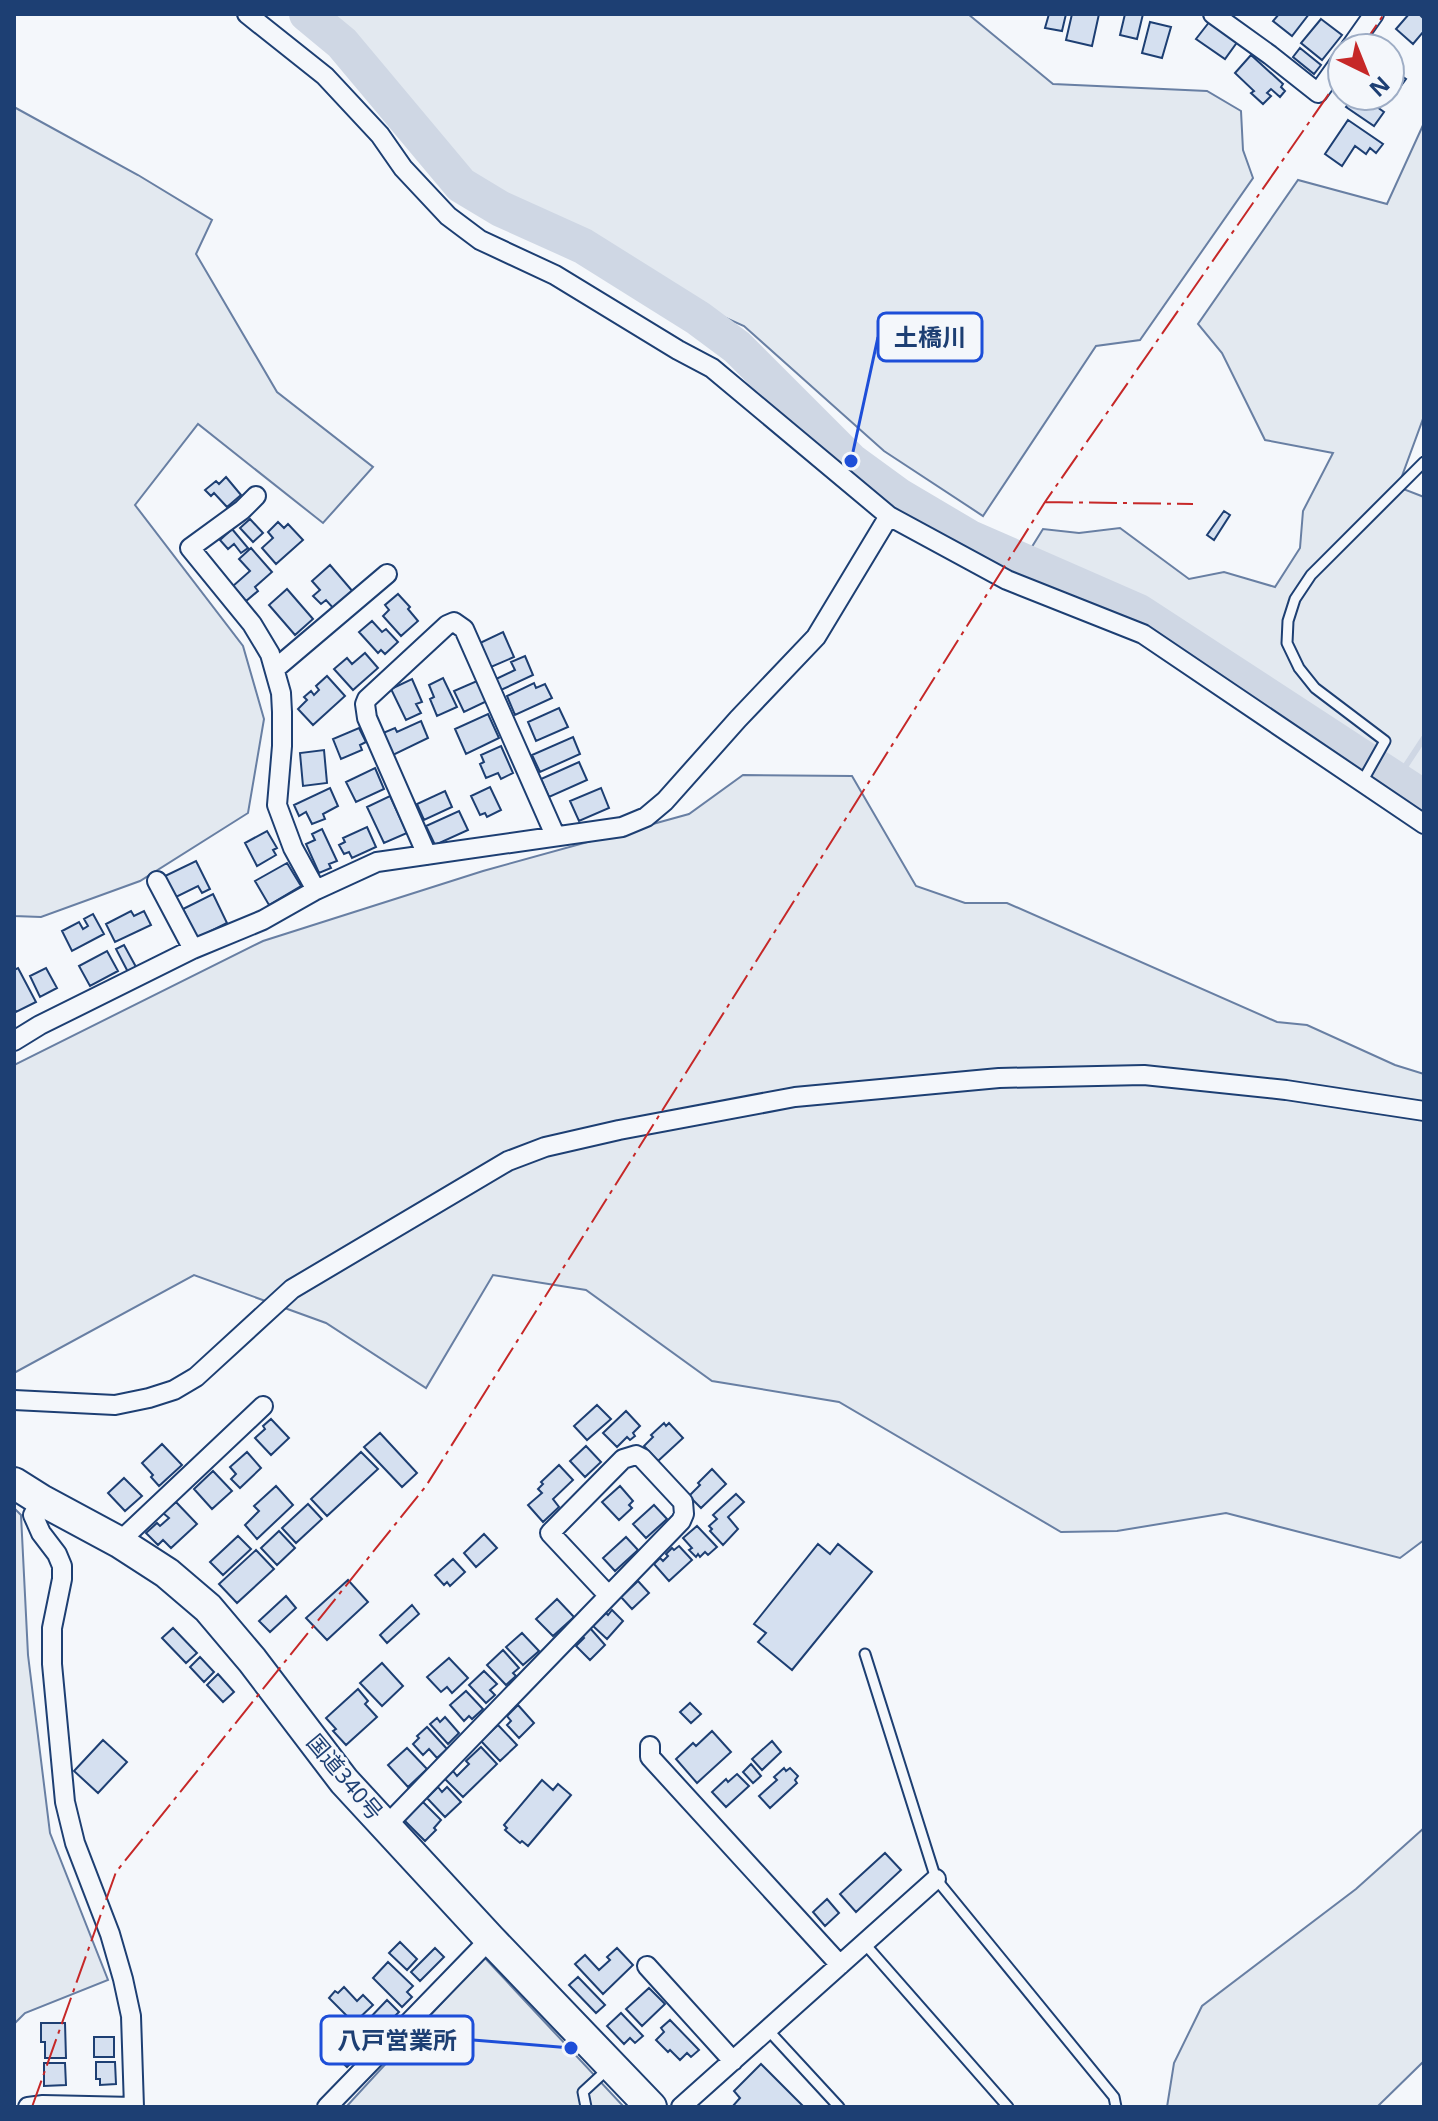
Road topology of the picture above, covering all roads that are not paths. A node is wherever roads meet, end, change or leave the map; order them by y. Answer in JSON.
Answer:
{"nodes":[{"id":1,"x":247,"y":14,"type":"edge"},
{"id":2,"x":1213,"y":14,"type":"edge"},
{"id":3,"x":1374,"y":14,"type":"edge"},
{"id":4,"x":1361,"y":32,"type":"edge"},
{"id":5,"x":1326,"y":82,"type":"edge"},
{"id":6,"x":1424,"y":462,"type":"edge"},
{"id":7,"x":256,"y":496,"type":"dead end"},
{"id":8,"x":889,"y":516,"type":"junction"},
{"id":9,"x":387,"y":574,"type":"dead end"},
{"id":10,"x":275,"y":669,"type":"junction"},
{"id":11,"x":1362,"y":782,"type":"junction"},
{"id":12,"x":1424,"y":824,"type":"edge"},
{"id":13,"x":555,"y":835,"type":"junction"},
{"id":14,"x":427,"y":855,"type":"junction"},
{"id":15,"x":157,"y":881,"type":"dead end"},
{"id":16,"x":316,"y":890,"type":"junction"},
{"id":17,"x":193,"y":949,"type":"junction"},
{"id":18,"x":14,"y":1041,"type":"edge"},
{"id":19,"x":1424,"y":1111,"type":"edge"},
{"id":20,"x":14,"y":1400,"type":"edge"},
{"id":21,"x":263,"y":1406,"type":"dead end"},
{"id":22,"x":14,"y":1483,"type":"edge"},
{"id":23,"x":41,"y":1500,"type":"junction"},
{"id":24,"x":119,"y":1542,"type":"junction"},
{"id":25,"x":608,"y":1595,"type":"junction"},
{"id":26,"x":865,"y":1654,"type":"dead end"},
{"id":27,"x":650,"y":1746,"type":"dead end"},
{"id":28,"x":386,"y":1826,"type":"junction"},
{"id":29,"x":936,"y":1879,"type":"junction"},
{"id":30,"x":490,"y":1939,"type":"junction"},
{"id":31,"x":864,"y":1943,"type":"junction"},
{"id":32,"x":840,"y":1965,"type":"junction"},
{"id":33,"x":647,"y":1966,"type":"dead end"},
{"id":34,"x":768,"y":2030,"type":"junction"},
{"id":35,"x":733,"y":2061,"type":"junction"},
{"id":36,"x":612,"y":2066,"type":"junction"},
{"id":37,"x":28,"y":2107,"type":"edge"},
{"id":38,"x":134,"y":2107,"type":"edge"},
{"id":39,"x":327,"y":2107,"type":"edge"},
{"id":40,"x":586,"y":2107,"type":"edge"},
{"id":41,"x":651,"y":2107,"type":"edge"},
{"id":42,"x":681,"y":2107,"type":"edge"},
{"id":43,"x":839,"y":2107,"type":"edge"},
{"id":44,"x":1008,"y":2107,"type":"edge"},
{"id":45,"x":1116,"y":2107,"type":"edge"}],
"edges":[{"from":1,"to":8,"type":"street"},
{"from":2,"to":5,"type":"street"},
{"from":3,"to":4,"type":"street"},
{"from":6,"to":11,"type":"lane"},
{"from":7,"to":10,"type":"street"},
{"from":8,"to":11,"type":"street"},
{"from":8,"to":13,"type":"street"},
{"from":9,"to":10,"type":"street"},
{"from":10,"to":16,"type":"street"},
{"from":11,"to":12,"type":"street"},
{"from":13,"to":14,"type":"street"},
{"from":13,"to":14,"type":"street"},
{"from":14,"to":16,"type":"street"},
{"from":15,"to":17,"type":"street"},
{"from":16,"to":17,"type":"street"},
{"from":17,"to":18,"type":"street"},
{"from":19,"to":20,"type":"street"},
{"from":21,"to":24,"type":"street"},
{"from":22,"to":23,"type":"highway","name":"国道340号"},
{"from":23,"to":24,"type":"highway","name":"国道340号"},
{"from":23,"to":38,"type":"street"},
{"from":24,"to":28,"type":"highway","name":"国道340号"},
{"from":25,"to":25,"type":"street"},
{"from":25,"to":28,"type":"street"},
{"from":26,"to":29,"type":"lane"},
{"from":27,"to":32,"type":"street"},
{"from":28,"to":30,"type":"highway","name":"国道340号"},
{"from":29,"to":31,"type":"street"},
{"from":29,"to":45,"type":"lane"},
{"from":30,"to":36,"type":"highway","name":"国道340号"},
{"from":30,"to":39,"type":"street"},
{"from":31,"to":32,"type":"street"},
{"from":31,"to":44,"type":"lane"},
{"from":32,"to":34,"type":"street"},
{"from":33,"to":35,"type":"street"},
{"from":34,"to":35,"type":"street"},
{"from":34,"to":43,"type":"lane"},
{"from":35,"to":42,"type":"street"},
{"from":36,"to":40,"type":"lane"},
{"from":36,"to":41,"type":"highway","name":"国道340号"},
{"from":37,"to":38,"type":"street"}]}
